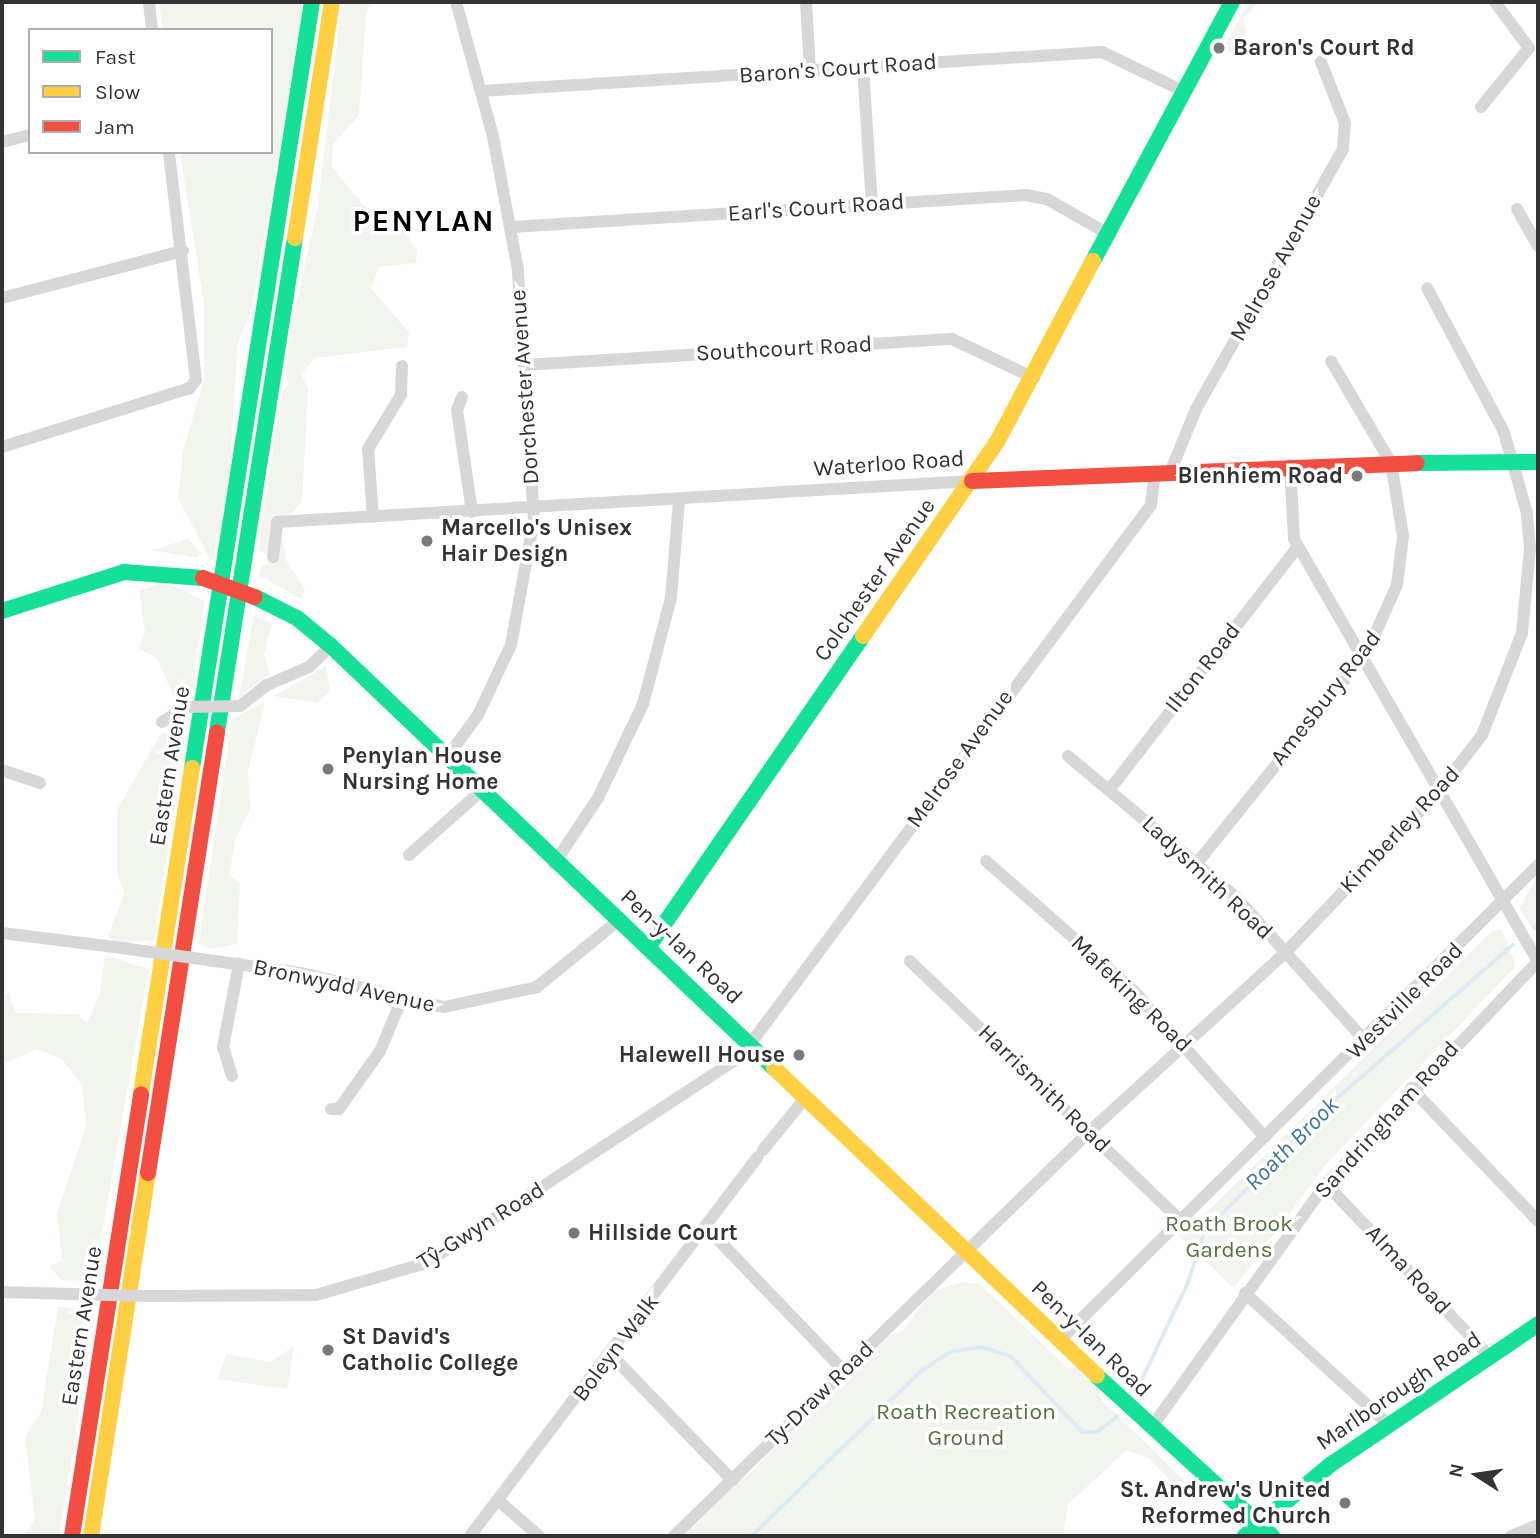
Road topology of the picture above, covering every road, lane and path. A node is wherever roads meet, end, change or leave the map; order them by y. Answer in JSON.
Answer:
{"nodes":[{"id":1,"x":149,"y":2,"type":"edge"},
{"id":2,"x":312,"y":2,"type":"edge"},
{"id":3,"x":332,"y":2,"type":"edge"},
{"id":4,"x":456,"y":2,"type":"edge"},
{"id":5,"x":806,"y":2,"type":"edge"},
{"id":6,"x":1232,"y":2,"type":"edge"},
{"id":7,"x":1495,"y":2,"type":"edge"},
{"id":8,"x":152,"y":28,"type":"edge"},
{"id":9,"x":1321,"y":62,"type":"dead end"},
{"id":10,"x":863,"y":67,"type":"junction"},
{"id":11,"x":810,"y":70,"type":"junction"},
{"id":12,"x":481,"y":91,"type":"junction"},
{"id":13,"x":1185,"y":92,"type":"junction"},
{"id":14,"x":1482,"y":107,"type":"dead end"},
{"id":15,"x":28,"y":136,"type":"edge"},
{"id":16,"x":2,"y":142,"type":"edge"},
{"id":17,"x":169,"y":154,"type":"edge"},
{"id":18,"x":872,"y":205,"type":"junction"},
{"id":19,"x":1517,"y":209,"type":"dead end"},
{"id":20,"x":512,"y":228,"type":"junction"},
{"id":21,"x":1110,"y":235,"type":"junction"},
{"id":22,"x":1538,"y":246,"type":"edge"},
{"id":23,"x":183,"y":251,"type":"junction"},
{"id":24,"x":1427,"y":288,"type":"dead end"},
{"id":25,"x":2,"y":298,"type":"edge"},
{"id":26,"x":1331,"y":361,"type":"dead end"},
{"id":27,"x":525,"y":365,"type":"junction"},
{"id":28,"x":402,"y":366,"type":"dead end"},
{"id":29,"x":1034,"y":378,"type":"junction"},
{"id":30,"x":462,"y":397,"type":"dead end"},
{"id":31,"x":2,"y":447,"type":"edge"},
{"id":32,"x":1518,"y":462,"type":"junction"},
{"id":33,"x":1538,"y":462,"type":"edge"},
{"id":34,"x":1391,"y":463,"type":"junction"},
{"id":35,"x":1290,"y":465,"type":"junction"},
{"id":36,"x":1163,"y":470,"type":"junction"},
{"id":37,"x":972,"y":481,"type":"junction"},
{"id":38,"x":679,"y":500,"type":"junction"},
{"id":39,"x":533,"y":508,"type":"junction"},
{"id":40,"x":472,"y":512,"type":"junction"},
{"id":41,"x":373,"y":517,"type":"junction"},
{"id":42,"x":1298,"y":547,"type":"junction"},
{"id":43,"x":272,"y":557,"type":"dead end"},
{"id":44,"x":2,"y":611,"type":"edge"},
{"id":45,"x":331,"y":646,"type":"junction"},
{"id":46,"x":1362,"y":658,"type":"junction"},
{"id":47,"x":162,"y":722,"type":"dead end"},
{"id":48,"x":1068,"y":756,"type":"dead end"},
{"id":49,"x":446,"y":759,"type":"junction"},
{"id":50,"x":2,"y":770,"type":"edge"},
{"id":51,"x":40,"y":783,"type":"dead end"},
{"id":52,"x":1110,"y":789,"type":"junction"},
{"id":53,"x":1439,"y":791,"type":"junction"},
{"id":54,"x":480,"y":792,"type":"junction"},
{"id":55,"x":409,"y":855,"type":"dead end"},
{"id":56,"x":986,"y":861,"type":"dead end"},
{"id":57,"x":1197,"y":863,"type":"junction"},
{"id":58,"x":554,"y":864,"type":"junction"},
{"id":59,"x":1538,"y":865,"type":"edge"},
{"id":60,"x":1505,"y":903,"type":"junction"},
{"id":61,"x":619,"y":920,"type":"junction"},
{"id":62,"x":2,"y":933,"type":"edge"},
{"id":63,"x":649,"y":946,"type":"junction"},
{"id":64,"x":1286,"y":952,"type":"junction"},
{"id":65,"x":910,"y":961,"type":"dead end"},
{"id":66,"x":1538,"y":961,"type":"edge"},
{"id":67,"x":239,"y":964,"type":"junction"},
{"id":68,"x":401,"y":1001,"type":"junction"},
{"id":69,"x":1365,"y":1041,"type":"junction"},
{"id":70,"x":753,"y":1045,"type":"junction"},
{"id":71,"x":1185,"y":1045,"type":"junction"},
{"id":72,"x":232,"y":1076,"type":"dead end"},
{"id":73,"x":1411,"y":1088,"type":"junction"},
{"id":74,"x":806,"y":1097,"type":"junction"},
{"id":75,"x":331,"y":1109,"type":"dead end"},
{"id":76,"x":1089,"y":1132,"type":"junction"},
{"id":77,"x":1265,"y":1137,"type":"junction"},
{"id":78,"x":1326,"y":1184,"type":"junction"},
{"id":79,"x":1177,"y":1217,"type":"junction"},
{"id":80,"x":1538,"y":1220,"type":"edge"},
{"id":81,"x":706,"y":1227,"type":"junction"},
{"id":82,"x":968,"y":1252,"type":"junction"},
{"id":83,"x":2,"y":1292,"type":"edge"},
{"id":84,"x":1245,"y":1293,"type":"junction"},
{"id":85,"x":1538,"y":1324,"type":"edge"},
{"id":86,"x":1060,"y":1340,"type":"junction"},
{"id":87,"x":612,"y":1356,"type":"junction"},
{"id":88,"x":1490,"y":1357,"type":"junction"},
{"id":89,"x":844,"y":1371,"type":"junction"},
{"id":90,"x":1390,"y":1426,"type":"junction"},
{"id":91,"x":1151,"y":1429,"type":"junction"},
{"id":92,"x":732,"y":1480,"type":"junction"},
{"id":93,"x":499,"y":1501,"type":"junction"},
{"id":94,"x":1538,"y":1525,"type":"edge"},
{"id":95,"x":1251,"y":1532,"type":"edge"},
{"id":96,"x":72,"y":1536,"type":"edge"},
{"id":97,"x":91,"y":1536,"type":"edge"},
{"id":98,"x":470,"y":1536,"type":"edge"},
{"id":99,"x":539,"y":1536,"type":"edge"},
{"id":100,"x":674,"y":1536,"type":"edge"},
{"id":101,"x":1272,"y":1536,"type":"edge"},
{"id":102,"x":1511,"y":1536,"type":"edge"}],
"edges":[{"from":1,"to":8,"type":"street"},
{"from":2,"to":96,"type":"main road","name":"Eastern Avenue"},
{"from":3,"to":97,"type":"main road","name":"Eastern Avenue"},
{"from":4,"to":12,"type":"street","name":"Dorchester Avenue"},
{"from":5,"to":11,"type":"street"},
{"from":6,"to":13,"type":"main road","name":"Colchester Avenue"},
{"from":7,"to":14,"type":"street"},
{"from":9,"to":36,"type":"street","name":"Melrose Avenue"},
{"from":10,"to":11,"type":"street","name":"Baron's Court Road"},
{"from":10,"to":13,"type":"street","name":"Baron's Court Road"},
{"from":10,"to":18,"type":"street"},
{"from":11,"to":12,"type":"street","name":"Baron's Court Road"},
{"from":12,"to":20,"type":"street","name":"Dorchester Avenue"},
{"from":13,"to":21,"type":"main road","name":"Colchester Avenue"},
{"from":15,"to":16,"type":"street"},
{"from":17,"to":23,"type":"street"},
{"from":18,"to":20,"type":"street","name":"Earl's Court Road"},
{"from":18,"to":21,"type":"street","name":"Earl's Court Road"},
{"from":19,"to":22,"type":"street"},
{"from":20,"to":27,"type":"street","name":"Dorchester Avenue"},
{"from":21,"to":29,"type":"main road","name":"Colchester Avenue"},
{"from":23,"to":25,"type":"street"},
{"from":23,"to":31,"type":"street"},
{"from":24,"to":32,"type":"street","name":"Kimberley Road"},
{"from":26,"to":34,"type":"street","name":"Amesbury Road"},
{"from":27,"to":29,"type":"street","name":"Southcourt Road"},
{"from":27,"to":39,"type":"street","name":"Dorchester Avenue"},
{"from":28,"to":41,"type":"street"},
{"from":29,"to":37,"type":"main road","name":"Colchester Avenue"},
{"from":30,"to":40,"type":"street"},
{"from":32,"to":33,"type":"main road","name":"Waterloo Road"},
{"from":32,"to":34,"type":"main road","name":"Waterloo Road"},
{"from":32,"to":53,"type":"street","name":"Kimberley Road"},
{"from":34,"to":35,"type":"main road","name":"Waterloo Road"},
{"from":34,"to":46,"type":"street","name":"Amesbury Road"},
{"from":35,"to":36,"type":"main road","name":"Waterloo Road"},
{"from":35,"to":42,"type":"street"},
{"from":36,"to":37,"type":"main road","name":"Waterloo Road"},
{"from":36,"to":70,"type":"street","name":"Melrose Avenue"},
{"from":37,"to":38,"type":"street","name":"Waterloo Road"},
{"from":37,"to":63,"type":"main road","name":"Colchester Avenue"},
{"from":38,"to":39,"type":"street","name":"Waterloo Road"},
{"from":38,"to":58,"type":"street"},
{"from":39,"to":40,"type":"street","name":"Waterloo Road"},
{"from":39,"to":49,"type":"street","name":"Dorchester Avenue"},
{"from":40,"to":41,"type":"street","name":"Waterloo Road"},
{"from":41,"to":43,"type":"street","name":"Waterloo Road"},
{"from":42,"to":46,"type":"street"},
{"from":42,"to":52,"type":"street","name":"Ilton Road"},
{"from":44,"to":45,"type":"main road","name":"Pen-y-lan Road","bridge":true},
{"from":45,"to":47,"type":"street","bridge":true},
{"from":45,"to":49,"type":"main road","name":"Pen-y-lan Road"},
{"from":46,"to":53,"type":"street"},
{"from":46,"to":57,"type":"street","name":"Amesbury Road"},
{"from":48,"to":52,"type":"street","name":"Ladysmith Road"},
{"from":49,"to":54,"type":"main road","name":"Pen-y-lan Road"},
{"from":50,"to":51,"type":"street"},
{"from":52,"to":57,"type":"street","name":"Ladysmith Road"},
{"from":53,"to":60,"type":"street"},
{"from":53,"to":64,"type":"street","name":"Kimberley Road"},
{"from":54,"to":55,"type":"street"},
{"from":54,"to":58,"type":"main road","name":"Pen-y-lan Road"},
{"from":56,"to":71,"type":"street","name":"Mafeking Road"},
{"from":57,"to":64,"type":"street","name":"Ladysmith Road"},
{"from":58,"to":61,"type":"main road","name":"Pen-y-lan Road"},
{"from":59,"to":60,"type":"street","name":"Westville Road"},
{"from":60,"to":66,"type":"street"},
{"from":60,"to":69,"type":"street","name":"Westville Road"},
{"from":61,"to":63,"type":"main road","name":"Pen-y-lan Road"},
{"from":61,"to":68,"type":"street","name":"Bronwydd Avenue"},
{"from":62,"to":67,"type":"street","name":"Bronwydd Avenue","bridge":true},
{"from":63,"to":70,"type":"main road","name":"Pen-y-lan Road"},
{"from":64,"to":69,"type":"street","name":"Ladysmith Road"},
{"from":64,"to":71,"type":"street","name":"Kimberley Road"},
{"from":65,"to":76,"type":"street","name":"Harrismith Road"},
{"from":66,"to":73,"type":"street","name":"Sandringham Road"},
{"from":67,"to":68,"type":"street","name":"Bronwydd Avenue"},
{"from":67,"to":72,"type":"street"},
{"from":68,"to":75,"type":"street"},
{"from":69,"to":77,"type":"street","name":"Westville Road"},
{"from":70,"to":74,"type":"main road","name":"Pen-y-lan Road"},
{"from":70,"to":83,"type":"street","name":"Tŷ-Gwyn Road","bridge":true},
{"from":71,"to":76,"type":"street","name":"Kimberley Road"},
{"from":71,"to":77,"type":"street","name":"Mafeking Road"},
{"from":73,"to":78,"type":"street","name":"Sandringham Road"},
{"from":73,"to":80,"type":"street"},
{"from":74,"to":81,"type":"street","name":"Boleyn Walk"},
{"from":74,"to":82,"type":"main road","name":"Pen-y-lan Road"},
{"from":76,"to":79,"type":"street","name":"Harrismith Road"},
{"from":76,"to":82,"type":"street","name":"Kimberley Road"},
{"from":77,"to":79,"type":"street","name":"Westville Road"},
{"from":78,"to":84,"type":"street","name":"Sandringham Road"},
{"from":78,"to":88,"type":"street","name":"Alma Road"},
{"from":79,"to":86,"type":"street","name":"Westville Road"},
{"from":81,"to":87,"type":"street","name":"Boleyn Walk"},
{"from":81,"to":89,"type":"street"},
{"from":82,"to":86,"type":"main road","name":"Pen-y-lan Road"},
{"from":82,"to":89,"type":"street","name":"Ty-Draw Road"},
{"from":84,"to":90,"type":"street"},
{"from":84,"to":91,"type":"street","name":"Sandringham Road"},
{"from":85,"to":88,"type":"main road","name":"Marlborough Road"},
{"from":86,"to":91,"type":"main road","name":"Pen-y-lan Road"},
{"from":87,"to":92,"type":"street"},
{"from":87,"to":93,"type":"street","name":"Boleyn Walk"},
{"from":88,"to":90,"type":"main road","name":"Marlborough Road"},
{"from":89,"to":92,"type":"street","name":"Ty-Draw Road"},
{"from":90,"to":95,"type":"main road","name":"Marlborough Road"},
{"from":91,"to":95,"type":"main road","name":"Pen-y-lan Road"},
{"from":92,"to":100,"type":"street","name":"Ty-Draw Road"},
{"from":93,"to":98,"type":"street","name":"Boleyn Walk"},
{"from":93,"to":99,"type":"street"},
{"from":94,"to":102,"type":"street"},
{"from":95,"to":101,"type":"main road","name":"Pen-y-lan Road"}]}
